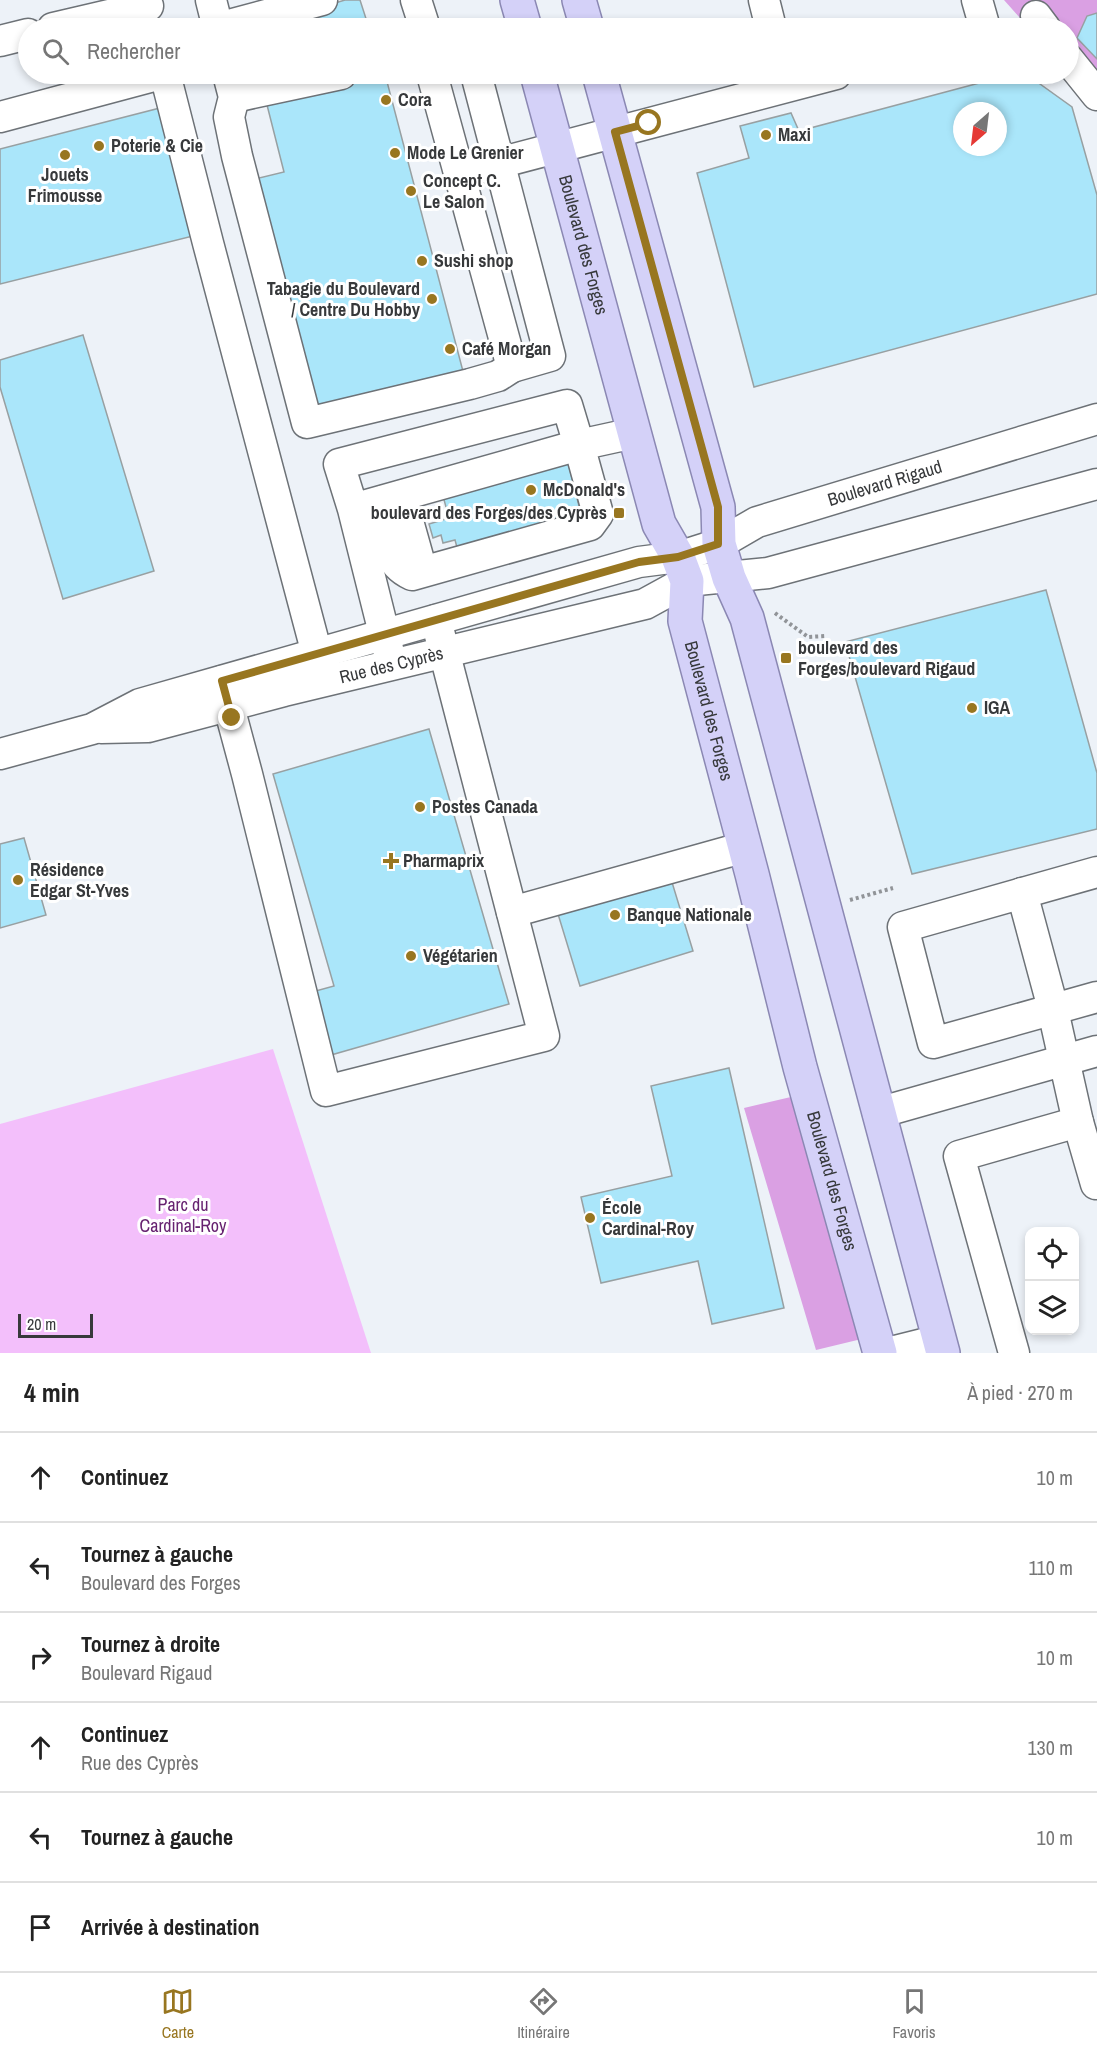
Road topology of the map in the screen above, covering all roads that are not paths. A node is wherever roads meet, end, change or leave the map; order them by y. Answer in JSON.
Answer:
{"nodes":[{"id":1,"x":210,"y":0,"type":"edge"},
{"id":2,"x":322,"y":0,"type":"edge"},
{"id":3,"x":416,"y":0,"type":"edge"},
{"id":4,"x":517,"y":0,"type":"edge"},
{"id":5,"x":579,"y":0,"type":"edge"},
{"id":6,"x":765,"y":0,"type":"edge"},
{"id":7,"x":977,"y":0,"type":"edge"},
{"id":8,"x":150,"y":11,"type":"edge"},
{"id":9,"x":110,"y":18,"type":"edge"},
{"id":10,"x":215,"y":18,"type":"edge"},
{"id":11,"x":255,"y":18,"type":"edge"},
{"id":12,"x":422,"y":18,"type":"edge"},
{"id":13,"x":522,"y":18,"type":"edge"},
{"id":14,"x":584,"y":18,"type":"edge"},
{"id":15,"x":769,"y":18,"type":"edge"},
{"id":16,"x":982,"y":18,"type":"edge"},
{"id":17,"x":18,"y":36,"type":"edge"},
{"id":18,"x":0,"y":41,"type":"edge"},
{"id":19,"x":1079,"y":73,"type":"edge"},
{"id":20,"x":124,"y":84,"type":"edge"},
{"id":21,"x":168,"y":84,"type":"edge"},
{"id":22,"x":435,"y":84,"type":"edge"},
{"id":23,"x":479,"y":84,"type":"edge"},
{"id":24,"x":540,"y":84,"type":"edge"},
{"id":25,"x":602,"y":84,"type":"edge"},
{"id":26,"x":759,"y":84,"type":"edge"},
{"id":27,"x":231,"y":85,"type":"edge"},
{"id":28,"x":1097,"y":95,"type":"edge"},
{"id":29,"x":0,"y":117,"type":"edge"},
{"id":30,"x":615,"y":132,"type":"junction"},
{"id":31,"x":557,"y":147,"type":"junction"},
{"id":32,"x":499,"y":164,"type":"junction"},
{"id":33,"x":460,"y":172,"type":"junction"},
{"id":34,"x":512,"y":367,"type":"junction"},
{"id":35,"x":1097,"y":419,"type":"edge"},
{"id":36,"x":307,"y":423,"type":"junction"},
{"id":37,"x":634,"y":433,"type":"junction"},
{"id":38,"x":260,"y":434,"type":"junction"},
{"id":39,"x":579,"y":445,"type":"junction"},
{"id":40,"x":1097,"y":484,"type":"edge"},
{"id":41,"x":392,"y":498,"type":"junction"},
{"id":42,"x":353,"y":508,"type":"junction"},
{"id":43,"x":718,"y":544,"type":"junction"},
{"id":44,"x":682,"y":569,"type":"junction"},
{"id":45,"x":729,"y":578,"type":"junction"},
{"id":46,"x":436,"y":620,"type":"junction"},
{"id":47,"x":384,"y":635,"type":"junction"},
{"id":48,"x":444,"y":652,"type":"junction"},
{"id":49,"x":317,"y":654,"type":"junction"},
{"id":50,"x":392,"y":665,"type":"junction"},
{"id":51,"x":226,"y":693,"type":"junction"},
{"id":52,"x":0,"y":754,"type":"edge"},
{"id":53,"x":745,"y":847,"type":"junction"},
{"id":54,"x":1097,"y":872,"type":"edge"},
{"id":55,"x":1022,"y":893,"type":"junction"},
{"id":56,"x":512,"y":912,"type":"junction"},
{"id":57,"x":1097,"y":997,"type":"edge"},
{"id":58,"x":1053,"y":1010,"type":"junction"},
{"id":59,"x":1097,"y":1051,"type":"edge"},
{"id":60,"x":1065,"y":1060,"type":"junction"},
{"id":61,"x":878,"y":1113,"type":"junction"},
{"id":62,"x":1078,"y":1122,"type":"junction"},
{"id":63,"x":1096,"y":1184,"type":"edge"},
{"id":64,"x":941,"y":1346,"type":"edge"},
{"id":65,"x":879,"y":1353,"type":"edge"},
{"id":66,"x":887,"y":1353,"type":"edge"},
{"id":67,"x":1014,"y":1353,"type":"edge"}],
"edges":[{"from":1,"to":10,"type":"street"},
{"from":2,"to":11,"type":"street"},
{"from":3,"to":12,"type":"street"},
{"from":4,"to":13,"type":"main road"},
{"from":5,"to":14,"type":"main road"},
{"from":6,"to":15,"type":"street"},
{"from":7,"to":16,"type":"street"},
{"from":8,"to":9,"type":"street"},
{"from":17,"to":18,"type":"street"},
{"from":19,"to":28,"type":"street"},
{"from":20,"to":29,"type":"street"},
{"from":21,"to":38,"type":"street"},
{"from":22,"to":33,"type":"street"},
{"from":23,"to":32,"type":"street"},
{"from":24,"to":31,"type":"main road","name":"Boulevard des Forges"},
{"from":25,"to":30,"type":"main road"},
{"from":26,"to":30,"type":"street"},
{"from":27,"to":36,"type":"street"},
{"from":30,"to":31,"type":"street"},
{"from":30,"to":43,"type":"main road"},
{"from":31,"to":32,"type":"street"},
{"from":31,"to":37,"type":"main road","name":"Boulevard des Forges"},
{"from":32,"to":33,"type":"street"},
{"from":32,"to":34,"type":"street"},
{"from":33,"to":34,"type":"street"},
{"from":34,"to":36,"type":"street"},
{"from":35,"to":43,"type":"street","name":"Boulevard Rigaud"},
{"from":36,"to":38,"type":"street"},
{"from":37,"to":39,"type":"street"},
{"from":37,"to":44,"type":"main road","name":"Boulevard des Forges"},
{"from":38,"to":49,"type":"street"},
{"from":39,"to":41,"type":"street"},
{"from":39,"to":41,"type":"street"},
{"from":39,"to":42,"type":"street"},
{"from":40,"to":45,"type":"street"},
{"from":41,"to":42,"type":"street"},
{"from":42,"to":47,"type":"street"},
{"from":43,"to":44,"type":"street","name":"Boulevard Rigaud"},
{"from":43,"to":45,"type":"main road"},
{"from":44,"to":45,"type":"street"},
{"from":44,"to":46,"type":"street","name":"Rue des Cyprès"},
{"from":44,"to":48,"type":"street","name":"Rue des Cyprès"},
{"from":44,"to":53,"type":"main road","name":"Boulevard des Forges"},
{"from":45,"to":61,"type":"main road"},
{"from":46,"to":47,"type":"street","name":"Rue des Cyprès"},
{"from":46,"to":48,"type":"street"},
{"from":47,"to":49,"type":"street","name":"Rue des Cyprès"},
{"from":47,"to":50,"type":"street"},
{"from":48,"to":50,"type":"street","name":"Rue des Cyprès"},
{"from":48,"to":56,"type":"street"},
{"from":49,"to":51,"type":"street","name":"Rue des Cyprès"},
{"from":50,"to":51,"type":"street","name":"Rue des Cyprès"},
{"from":51,"to":52,"type":"street","name":"Rue des Cyprès"},
{"from":51,"to":56,"type":"street"},
{"from":53,"to":56,"type":"street"},
{"from":53,"to":65,"type":"main road","name":"Boulevard des Forges"},
{"from":54,"to":55,"type":"street"},
{"from":55,"to":58,"type":"street"},
{"from":55,"to":58,"type":"street"},
{"from":57,"to":58,"type":"street"},
{"from":58,"to":60,"type":"street"},
{"from":59,"to":60,"type":"street"},
{"from":60,"to":61,"type":"street"},
{"from":60,"to":62,"type":"street"},
{"from":61,"to":64,"type":"main road"},
{"from":62,"to":63,"type":"street"},
{"from":62,"to":67,"type":"street"},
{"from":64,"to":66,"type":"street"}]}
